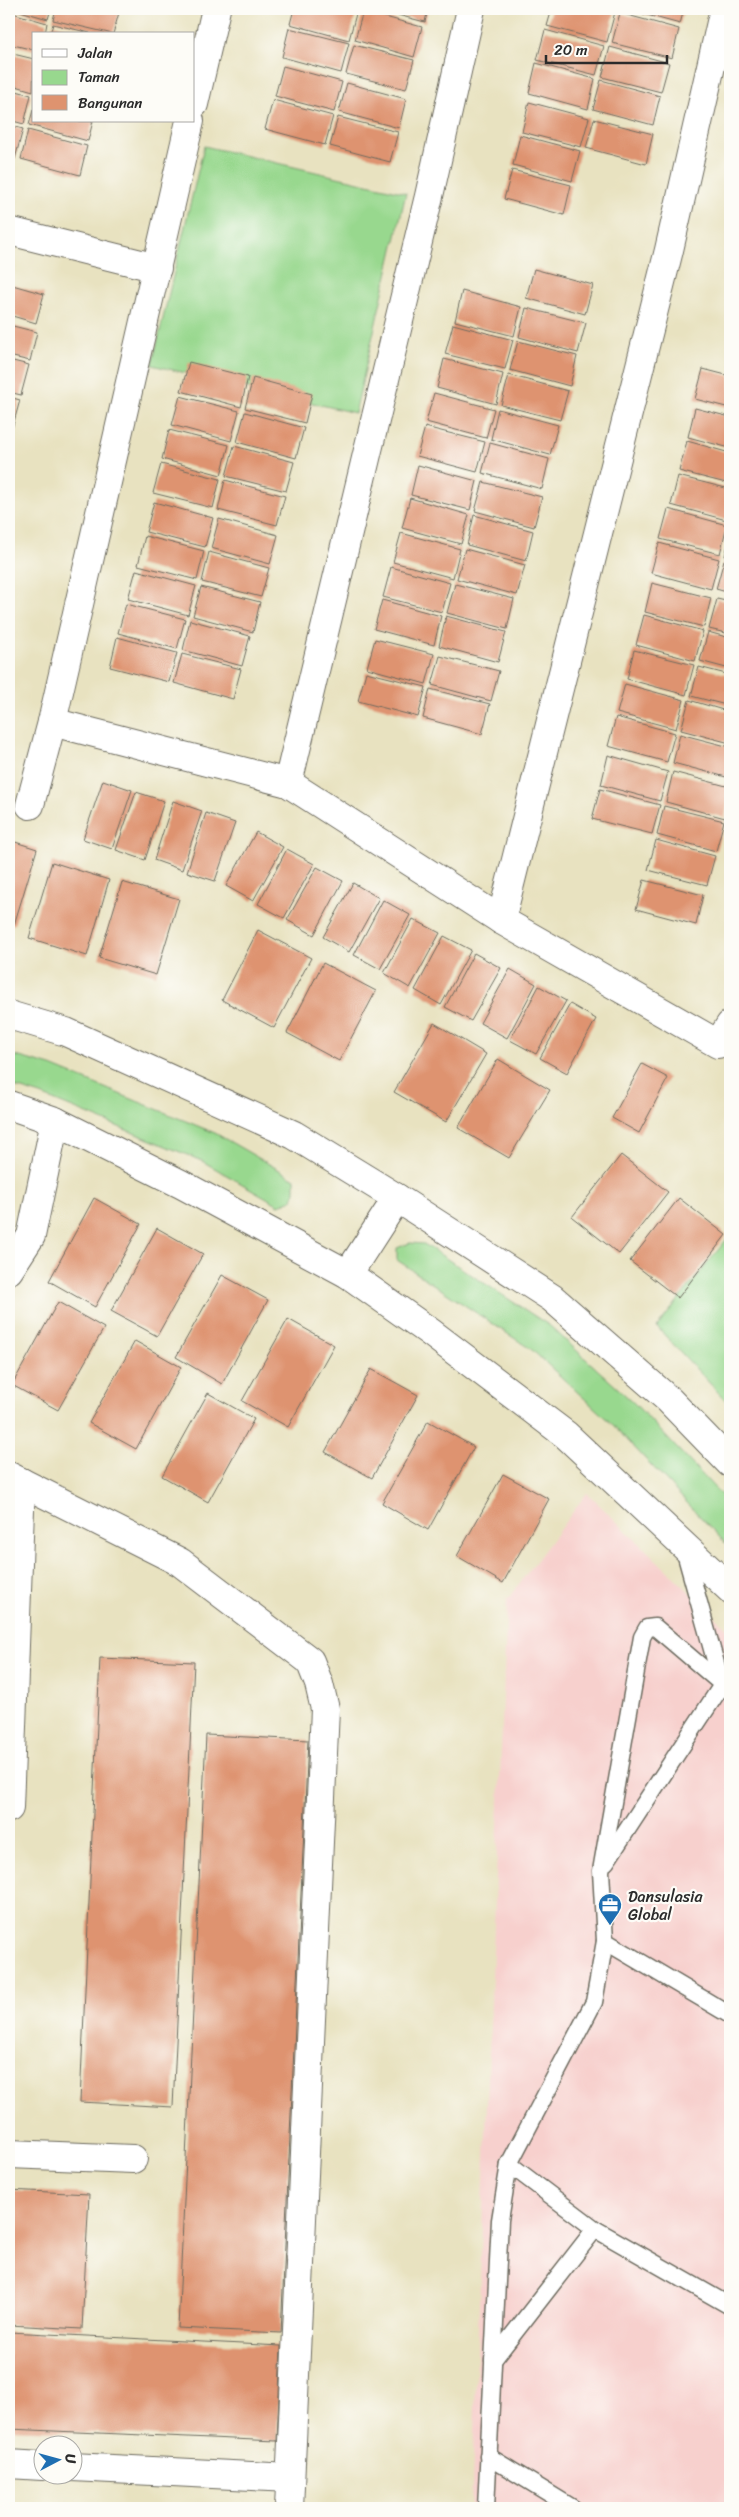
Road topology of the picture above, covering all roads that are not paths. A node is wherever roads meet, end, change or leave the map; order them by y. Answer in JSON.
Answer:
{"nodes":[{"id":1,"x":216,"y":9,"type":"edge"},
{"id":2,"x":470,"y":9,"type":"edge"},
{"id":3,"x":724,"y":9,"type":"edge"},
{"id":4,"x":195,"y":100,"type":"edge"},
{"id":5,"x":190,"y":122,"type":"edge"},
{"id":6,"x":9,"y":231,"type":"edge"},
{"id":7,"x":157,"y":268,"type":"junction"},
{"id":8,"x":52,"y":722,"type":"junction"},
{"id":9,"x":288,"y":783,"type":"junction"},
{"id":10,"x":30,"y":805,"type":"dead end"},
{"id":11,"x":501,"y":920,"type":"junction"},
{"id":12,"x":9,"y":1015,"type":"edge"},
{"id":13,"x":730,"y":1025,"type":"edge"},
{"id":14,"x":9,"y":1105,"type":"edge"},
{"id":15,"x":55,"y":1120,"type":"junction"},
{"id":16,"x":397,"y":1198,"type":"junction"},
{"id":17,"x":9,"y":1270,"type":"edge"},
{"id":18,"x":348,"y":1274,"type":"junction"},
{"id":19,"x":730,"y":1463,"type":"edge"},
{"id":20,"x":15,"y":1479,"type":"edge"},
{"id":21,"x":682,"y":1542,"type":"junction"},
{"id":22,"x":730,"y":1589,"type":"edge"},
{"id":23,"x":726,"y":1688,"type":"edge"},
{"id":24,"x":9,"y":1808,"type":"edge"},
{"id":25,"x":600,"y":1870,"type":"junction"},
{"id":26,"x":605,"y":1941,"type":"junction"},
{"id":27,"x":730,"y":2015,"type":"edge"},
{"id":28,"x":9,"y":2154,"type":"edge"},
{"id":29,"x":134,"y":2159,"type":"dead end"},
{"id":30,"x":509,"y":2164,"type":"junction"},
{"id":31,"x":595,"y":2229,"type":"junction"},
{"id":32,"x":730,"y":2306,"type":"edge"},
{"id":33,"x":493,"y":2360,"type":"junction"},
{"id":34,"x":488,"y":2456,"type":"junction"},
{"id":35,"x":9,"y":2464,"type":"edge"},
{"id":36,"x":32,"y":2465,"type":"edge"},
{"id":37,"x":82,"y":2468,"type":"edge"},
{"id":38,"x":290,"y":2478,"type":"junction"},
{"id":39,"x":289,"y":2508,"type":"edge"},
{"id":40,"x":486,"y":2508,"type":"edge"},
{"id":41,"x":572,"y":2508,"type":"edge"}],
"edges":[{"from":1,"to":4,"type":"street"},
{"from":2,"to":9,"type":"street"},
{"from":3,"to":11,"type":"street"},
{"from":5,"to":7,"type":"street"},
{"from":6,"to":7,"type":"street"},
{"from":7,"to":8,"type":"street"},
{"from":8,"to":9,"type":"street"},
{"from":8,"to":10,"type":"street"},
{"from":9,"to":11,"type":"street"},
{"from":11,"to":13,"type":"street"},
{"from":12,"to":16,"type":"street"},
{"from":14,"to":15,"type":"street"},
{"from":15,"to":17,"type":"street"},
{"from":15,"to":18,"type":"street"},
{"from":16,"to":18,"type":"street"},
{"from":16,"to":19,"type":"street"},
{"from":18,"to":21,"type":"street"},
{"from":20,"to":24,"type":"street"},
{"from":20,"to":38,"type":"street"},
{"from":21,"to":22,"type":"street"},
{"from":21,"to":23,"type":"lane"},
{"from":23,"to":25,"type":"lane"},
{"from":23,"to":25,"type":"lane"},
{"from":25,"to":26,"type":"lane"},
{"from":26,"to":27,"type":"lane"},
{"from":26,"to":30,"type":"lane"},
{"from":28,"to":29,"type":"street"},
{"from":30,"to":31,"type":"lane"},
{"from":30,"to":33,"type":"lane"},
{"from":31,"to":32,"type":"lane"},
{"from":31,"to":33,"type":"lane"},
{"from":33,"to":34,"type":"lane"},
{"from":34,"to":40,"type":"lane"},
{"from":34,"to":41,"type":"lane"},
{"from":35,"to":36,"type":"street"},
{"from":37,"to":38,"type":"street"},
{"from":38,"to":39,"type":"street"}]}
